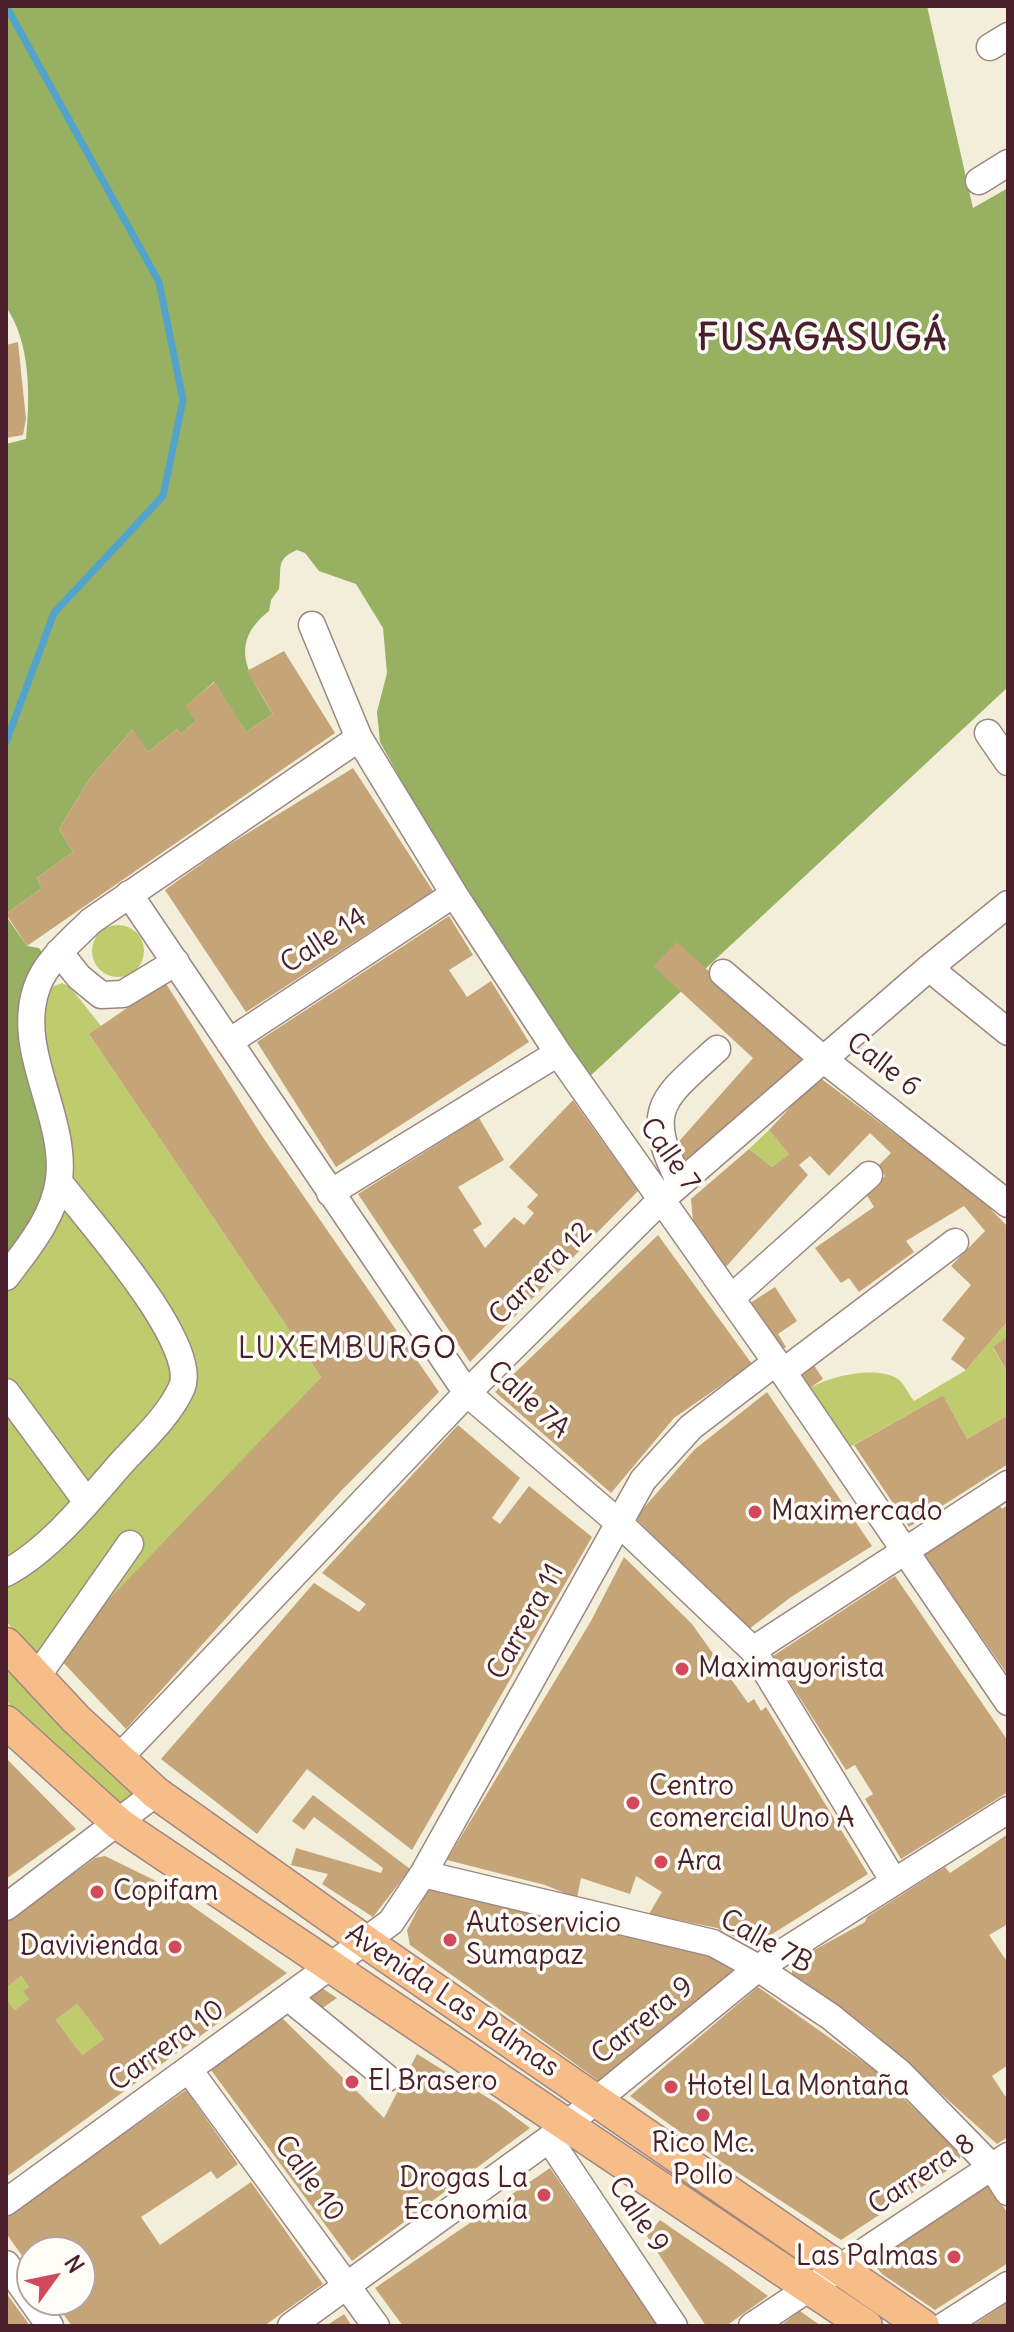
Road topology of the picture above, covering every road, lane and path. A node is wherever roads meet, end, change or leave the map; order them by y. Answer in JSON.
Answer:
{"nodes":[{"id":1,"x":1008,"y":163,"type":"edge"},
{"id":2,"x":979,"y":181,"type":"dead end"},
{"id":3,"x":312,"y":625,"type":"dead end"},
{"id":4,"x":988,"y":733,"type":"dead end"},
{"id":5,"x":359,"y":738,"type":"junction"},
{"id":6,"x":1008,"y":762,"type":"edge"},
{"id":7,"x":129,"y":894,"type":"junction"},
{"id":8,"x":454,"y":894,"type":"junction"},
{"id":9,"x":1008,"y":904,"type":"edge"},
{"id":10,"x":59,"y":952,"type":"junction"},
{"id":11,"x":176,"y":962,"type":"junction"},
{"id":12,"x":929,"y":968,"type":"junction"},
{"id":13,"x":723,"y":973,"type":"dead end"},
{"id":14,"x":1008,"y":1032,"type":"edge"},
{"id":15,"x":229,"y":1042,"type":"junction"},
{"id":16,"x":717,"y":1049,"type":"dead end"},
{"id":17,"x":558,"y":1053,"type":"junction"},
{"id":18,"x":823,"y":1059,"type":"junction"},
{"id":19,"x":869,"y":1175,"type":"dead end"},
{"id":20,"x":59,"y":1182,"type":"junction"},
{"id":21,"x":671,"y":1192,"type":"junction"},
{"id":22,"x":330,"y":1193,"type":"junction"},
{"id":23,"x":1008,"y":1204,"type":"edge"},
{"id":24,"x":955,"y":1242,"type":"dead end"},
{"id":25,"x":6,"y":1277,"type":"edge"},
{"id":26,"x":731,"y":1298,"type":"junction"},
{"id":27,"x":779,"y":1367,"type":"junction"},
{"id":28,"x":6,"y":1392,"type":"edge"},
{"id":29,"x":467,"y":1393,"type":"junction"},
{"id":30,"x":1008,"y":1484,"type":"edge"},
{"id":31,"x":87,"y":1502,"type":"junction"},
{"id":32,"x":618,"y":1522,"type":"junction"},
{"id":33,"x":130,"y":1544,"type":"dead end"},
{"id":34,"x":905,"y":1551,"type":"junction"},
{"id":35,"x":14,"y":1568,"type":"edge"},
{"id":36,"x":6,"y":1595,"type":"edge"},
{"id":37,"x":6,"y":1644,"type":"edge"},
{"id":38,"x":753,"y":1650,"type":"junction"},
{"id":39,"x":36,"y":1678,"type":"junction"},
{"id":40,"x":1008,"y":1702,"type":"edge"},
{"id":41,"x":6,"y":1722,"type":"edge"},
{"id":42,"x":118,"y":1759,"type":"junction"},
{"id":43,"x":156,"y":1793,"type":"junction"},
{"id":44,"x":1008,"y":1810,"type":"edge"},
{"id":45,"x":119,"y":1824,"type":"junction"},
{"id":46,"x":423,"y":1874,"type":"junction"},
{"id":47,"x":893,"y":1880,"type":"junction"},
{"id":48,"x":6,"y":1907,"type":"edge"},
{"id":49,"x":366,"y":1942,"type":"junction"},
{"id":50,"x":332,"y":1967,"type":"junction"},
{"id":51,"x":758,"y":1968,"type":"junction"},
{"id":52,"x":289,"y":1998,"type":"junction"},
{"id":53,"x":189,"y":2070,"type":"junction"},
{"id":54,"x":387,"y":2078,"type":"dead end"},
{"id":55,"x":597,"y":2100,"type":"junction"},
{"id":56,"x":558,"y":2132,"type":"junction"},
{"id":57,"x":1000,"y":2161,"type":"edge"},
{"id":58,"x":1008,"y":2192,"type":"edge"},
{"id":59,"x":6,"y":2202,"type":"edge"},
{"id":60,"x":6,"y":2264,"type":"edge"},
{"id":61,"x":839,"y":2268,"type":"junction"},
{"id":62,"x":346,"y":2284,"type":"junction"},
{"id":63,"x":1008,"y":2285,"type":"edge"},
{"id":64,"x":809,"y":2288,"type":"junction"},
{"id":65,"x":50,"y":2326,"type":"edge"},
{"id":66,"x":291,"y":2326,"type":"edge"},
{"id":67,"x":376,"y":2326,"type":"edge"},
{"id":68,"x":674,"y":2326,"type":"edge"},
{"id":69,"x":752,"y":2326,"type":"edge"},
{"id":70,"x":866,"y":2326,"type":"edge"},
{"id":71,"x":923,"y":2326,"type":"edge"},
{"id":72,"x":944,"y":2326,"type":"edge"}],
"edges":[{"from":1,"to":2,"type":"street"},
{"from":3,"to":5,"type":"street","name":"Calle 7"},
{"from":4,"to":6,"type":"street"},
{"from":5,"to":7,"type":"street"},
{"from":5,"to":8,"type":"street","name":"Calle 7"},
{"from":7,"to":10,"type":"street"},
{"from":7,"to":11,"type":"street","name":"Calle 7A"},
{"from":8,"to":15,"type":"street","name":"Calle 14"},
{"from":8,"to":17,"type":"street","name":"Calle 7"},
{"from":9,"to":12,"type":"street","name":"Carrera 12"},
{"from":10,"to":11,"type":"street"},
{"from":10,"to":20,"type":"street"},
{"from":11,"to":15,"type":"street","name":"Calle 7A"},
{"from":12,"to":14,"type":"street"},
{"from":12,"to":18,"type":"street","name":"Carrera 12"},
{"from":13,"to":18,"type":"street","name":"Calle 6"},
{"from":15,"to":22,"type":"street","name":"Calle 7A"},
{"from":16,"to":21,"type":"street"},
{"from":17,"to":21,"type":"street","name":"Calle 7"},
{"from":17,"to":22,"type":"street"},
{"from":18,"to":21,"type":"street","name":"Carrera 12"},
{"from":18,"to":23,"type":"street","name":"Calle 6"},
{"from":19,"to":26,"type":"street"},
{"from":20,"to":25,"type":"street"},
{"from":20,"to":31,"type":"street"},
{"from":21,"to":26,"type":"street","name":"Calle 7"},
{"from":21,"to":29,"type":"street","name":"Carrera 12"},
{"from":22,"to":29,"type":"street","name":"Calle 7A"},
{"from":24,"to":27,"type":"street","name":"Carrera 11"},
{"from":26,"to":27,"type":"street","name":"Calle 7"},
{"from":27,"to":32,"type":"street","name":"Carrera 11"},
{"from":27,"to":34,"type":"street","name":"Calle 7"},
{"from":28,"to":31,"type":"street"},
{"from":29,"to":32,"type":"street","name":"Calle 7A"},
{"from":29,"to":42,"type":"street","name":"Carrera 12"},
{"from":30,"to":34,"type":"street"},
{"from":31,"to":35,"type":"street"},
{"from":32,"to":38,"type":"street","name":"Calle 7A"},
{"from":32,"to":46,"type":"street","name":"Carrera 11"},
{"from":33,"to":39,"type":"street"},
{"from":34,"to":38,"type":"street"},
{"from":34,"to":40,"type":"street","name":"Calle 7"},
{"from":35,"to":36,"type":"street"},
{"from":37,"to":39,"type":"main road","name":"Avenida Las Palmas"},
{"from":38,"to":47,"type":"street","name":"Calle 7A"},
{"from":39,"to":42,"type":"main road","name":"Avenida Las Palmas"},
{"from":41,"to":45,"type":"main road","name":"Avenida Las Palmas"},
{"from":42,"to":43,"type":"main road","name":"Avenida Las Palmas"},
{"from":43,"to":45,"type":"street"},
{"from":43,"to":49,"type":"main road","name":"Avenida Las Palmas"},
{"from":44,"to":47,"type":"street","name":"Carrera 9"},
{"from":45,"to":48,"type":"street"},
{"from":45,"to":50,"type":"main road","name":"Avenida Las Palmas"},
{"from":46,"to":49,"type":"street","name":"Carrera 11"},
{"from":46,"to":51,"type":"street","name":"Calle 7B"},
{"from":47,"to":51,"type":"street","name":"Carrera 9"},
{"from":49,"to":50,"type":"street","name":"Carrera 10"},
{"from":49,"to":55,"type":"main road","name":"Avenida Las Palmas"},
{"from":50,"to":52,"type":"street","name":"Carrera 10"},
{"from":50,"to":56,"type":"main road","name":"Avenida Las Palmas"},
{"from":51,"to":55,"type":"street","name":"Carrera 9"},
{"from":51,"to":57,"type":"street","name":"Calle 7B"},
{"from":52,"to":53,"type":"street","name":"Carrera 10"},
{"from":52,"to":54,"type":"street"},
{"from":53,"to":59,"type":"street","name":"Carrera 10"},
{"from":53,"to":62,"type":"street","name":"Calle 10"},
{"from":55,"to":56,"type":"street","name":"Carrera 9"},
{"from":55,"to":61,"type":"main road","name":"Avenida Las Palmas"},
{"from":56,"to":62,"type":"street","name":"Carrera 9"},
{"from":56,"to":64,"type":"main road","name":"Avenida Las Palmas"},
{"from":56,"to":68,"type":"street","name":"Calle 9"},
{"from":57,"to":58,"type":"street","name":"Calle 7B"},
{"from":57,"to":61,"type":"street","name":"Carrera 8"},
{"from":60,"to":65,"type":"street"},
{"from":61,"to":64,"type":"street","name":"Carrera 8"},
{"from":61,"to":71,"type":"main road","name":"Avenida Las Palmas"},
{"from":62,"to":66,"type":"street","name":"Carrera 9"},
{"from":62,"to":67,"type":"street","name":"Calle 10"},
{"from":63,"to":72,"type":"street"},
{"from":64,"to":69,"type":"street","name":"Carrera 8"},
{"from":64,"to":70,"type":"main road","name":"Avenida Las Palmas"}]}
